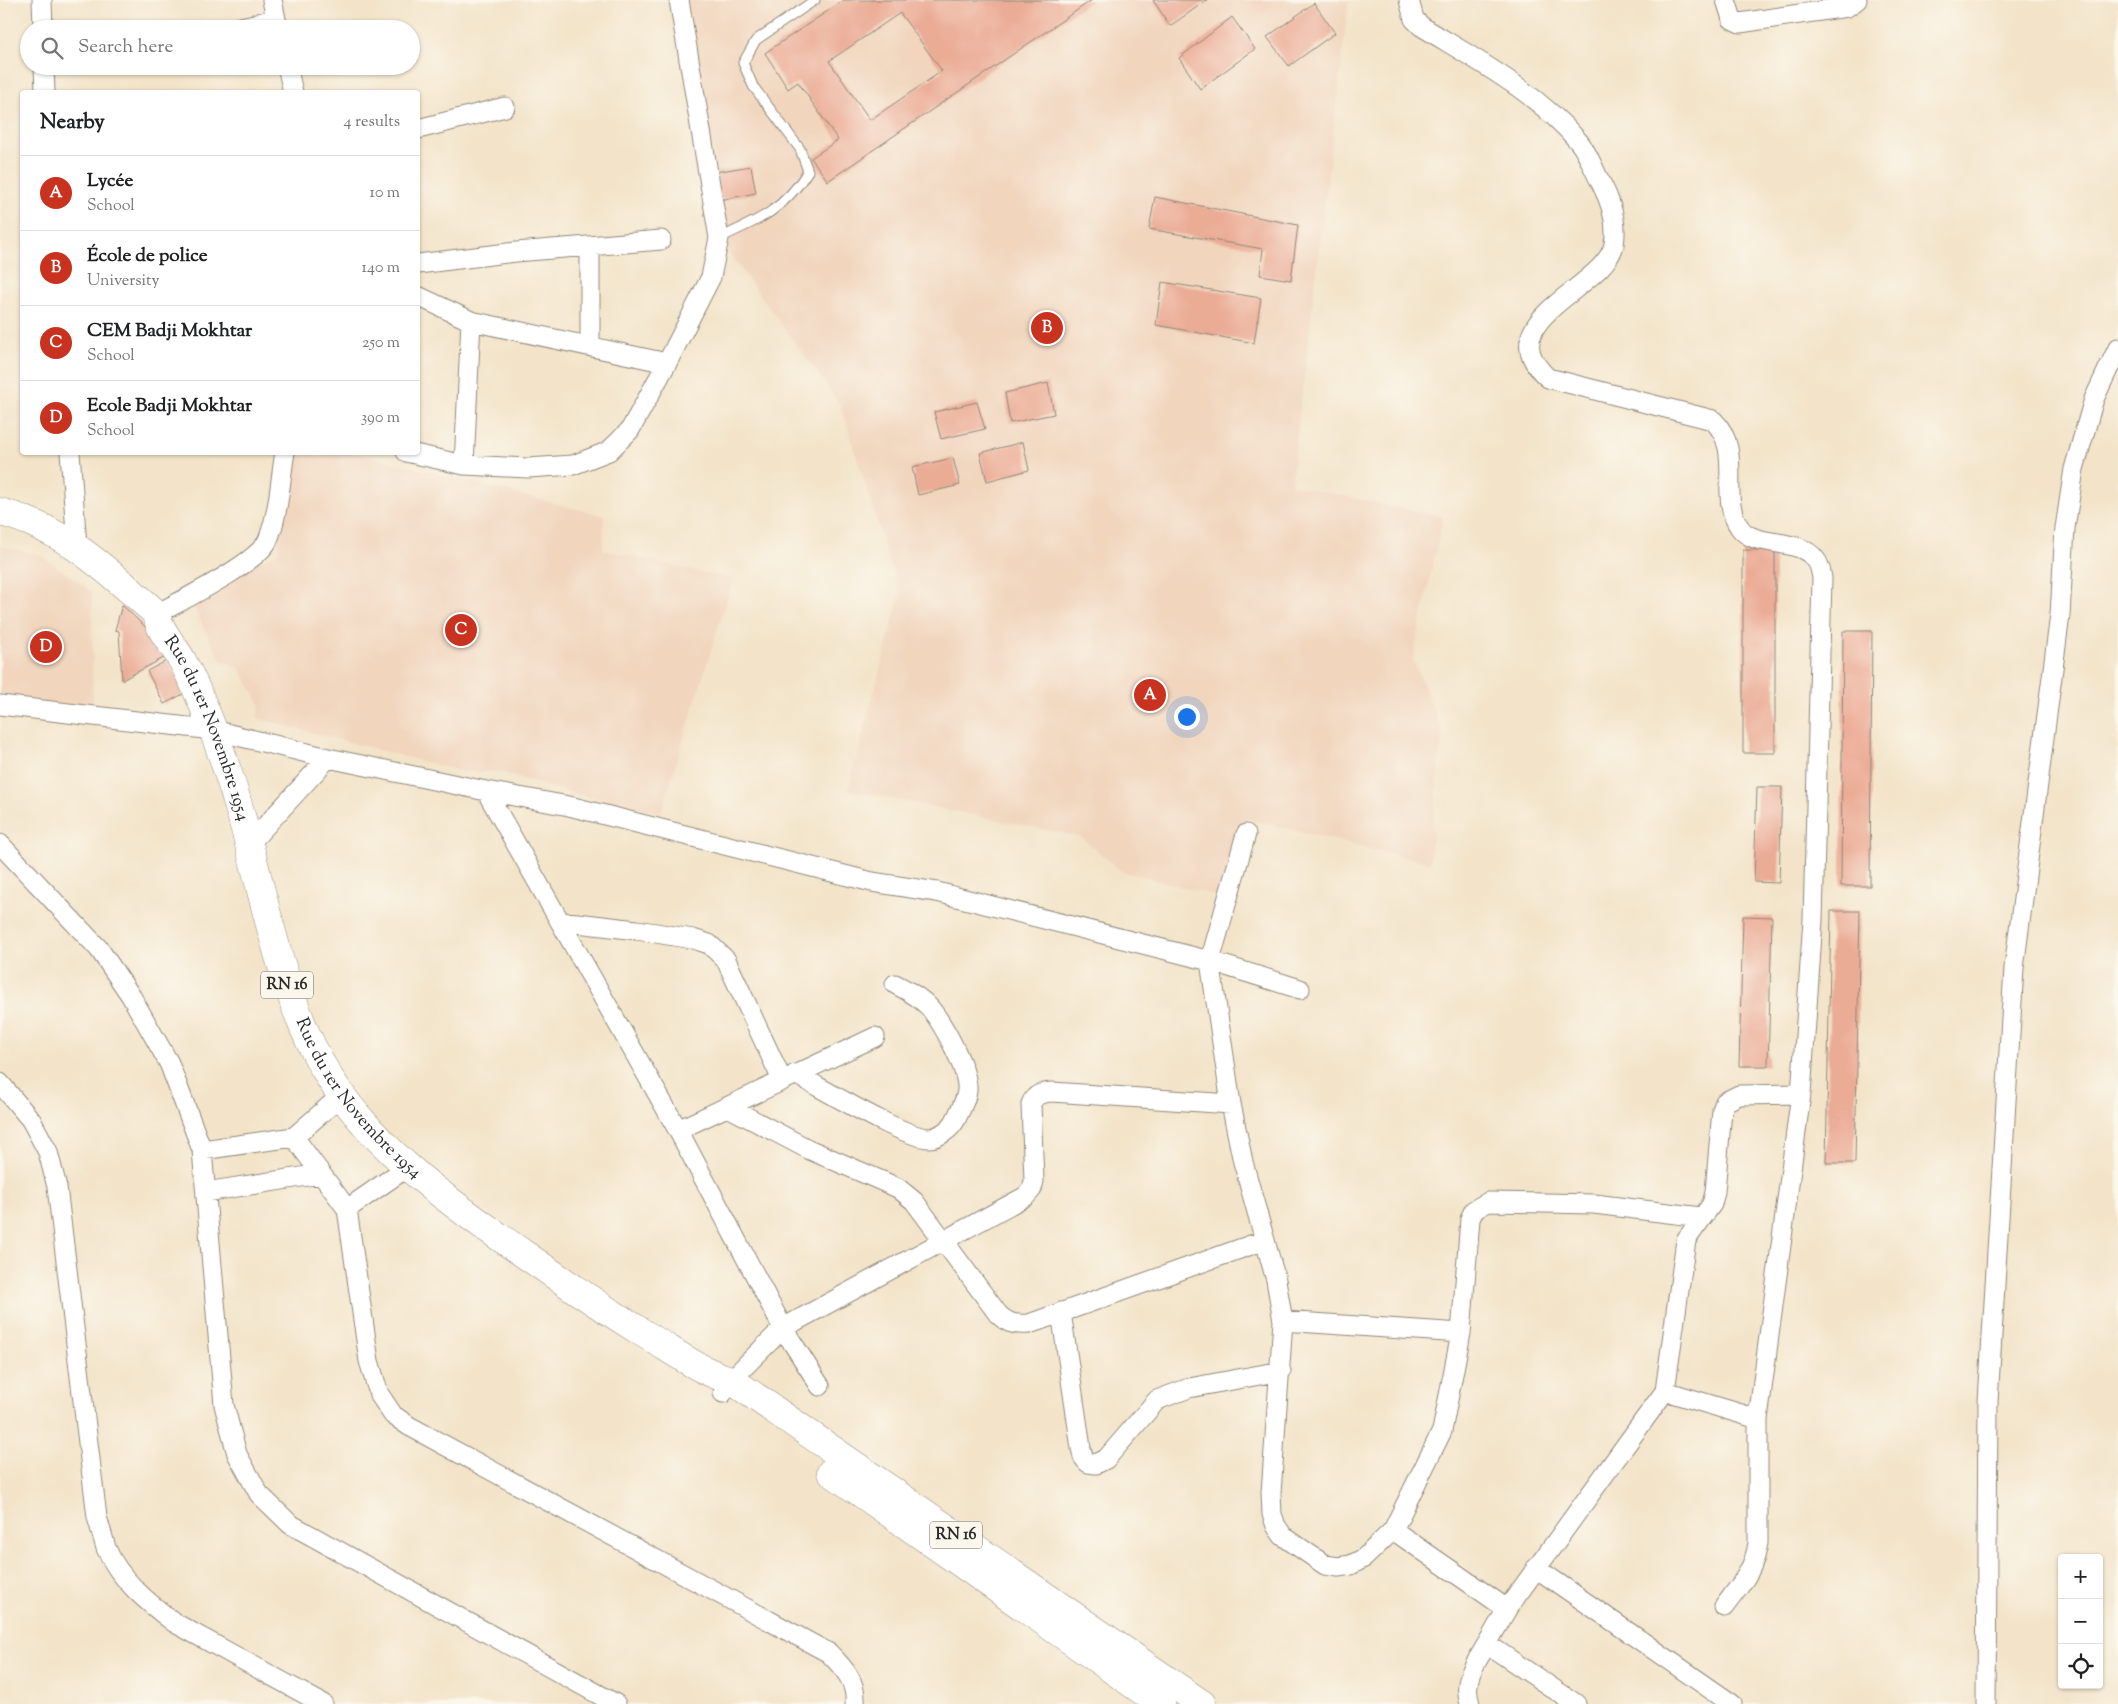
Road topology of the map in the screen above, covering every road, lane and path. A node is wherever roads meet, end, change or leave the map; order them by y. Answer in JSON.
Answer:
{"nodes":[{"id":1,"x":42,"y":0,"type":"edge"},
{"id":2,"x":272,"y":0,"type":"edge"},
{"id":3,"x":679,"y":0,"type":"edge"},
{"id":4,"x":815,"y":0,"type":"edge"},
{"id":5,"x":1409,"y":0,"type":"edge"},
{"id":6,"x":1726,"y":0,"type":"edge"},
{"id":7,"x":1857,"y":0,"type":"edge"},
{"id":8,"x":43,"y":20,"type":"edge"},
{"id":9,"x":276,"y":20,"type":"edge"},
{"id":10,"x":47,"y":75,"type":"edge"},
{"id":11,"x":289,"y":75,"type":"edge"},
{"id":12,"x":45,"y":90,"type":"edge"},
{"id":13,"x":293,"y":90,"type":"edge"},
{"id":14,"x":504,"y":107,"type":"dead end"},
{"id":15,"x":420,"y":128,"type":"edge"},
{"id":16,"x":719,"y":238,"type":"junction"},
{"id":17,"x":661,"y":240,"type":"dead end"},
{"id":18,"x":590,"y":246,"type":"junction"},
{"id":19,"x":420,"y":263,"type":"edge"},
{"id":20,"x":420,"y":297,"type":"edge"},
{"id":21,"x":471,"y":321,"type":"junction"},
{"id":22,"x":590,"y":346,"type":"junction"},
{"id":23,"x":2118,"y":348,"type":"edge"},
{"id":24,"x":667,"y":362,"type":"junction"},
{"id":25,"x":70,"y":455,"type":"edge"},
{"id":26,"x":285,"y":455,"type":"edge"},
{"id":27,"x":419,"y":455,"type":"edge"},
{"id":28,"x":464,"y":465,"type":"junction"},
{"id":29,"x":0,"y":512,"type":"edge"},
{"id":30,"x":77,"y":546,"type":"junction"},
{"id":31,"x":157,"y":614,"type":"junction"},
{"id":32,"x":0,"y":705,"type":"edge"},
{"id":33,"x":213,"y":730,"type":"junction"},
{"id":34,"x":328,"y":758,"type":"junction"},
{"id":35,"x":486,"y":791,"type":"junction"},
{"id":36,"x":1246,"y":834,"type":"dead end"},
{"id":37,"x":0,"y":844,"type":"edge"},
{"id":38,"x":249,"y":844,"type":"junction"},
{"id":39,"x":560,"y":921,"type":"junction"},
{"id":40,"x":1210,"y":961,"type":"junction"},
{"id":41,"x":895,"y":984,"type":"dead end"},
{"id":42,"x":1300,"y":989,"type":"dead end"},
{"id":43,"x":875,"y":1037,"type":"dead end"},
{"id":44,"x":789,"y":1077,"type":"junction"},
{"id":45,"x":0,"y":1083,"type":"edge"},
{"id":46,"x":1801,"y":1094,"type":"junction"},
{"id":47,"x":342,"y":1095,"type":"junction"},
{"id":48,"x":1230,"y":1104,"type":"junction"},
{"id":49,"x":728,"y":1107,"type":"junction"},
{"id":50,"x":678,"y":1130,"type":"junction"},
{"id":51,"x":294,"y":1137,"type":"junction"},
{"id":52,"x":202,"y":1150,"type":"junction"},
{"id":53,"x":409,"y":1166,"type":"junction"},
{"id":54,"x":320,"y":1174,"type":"junction"},
{"id":55,"x":206,"y":1192,"type":"junction"},
{"id":56,"x":347,"y":1209,"type":"junction"},
{"id":57,"x":1701,"y":1217,"type":"junction"},
{"id":58,"x":1265,"y":1240,"type":"junction"},
{"id":59,"x":943,"y":1241,"type":"junction"},
{"id":60,"x":1061,"y":1312,"type":"junction"},
{"id":61,"x":1283,"y":1321,"type":"junction"},
{"id":62,"x":782,"y":1328,"type":"junction"},
{"id":63,"x":1461,"y":1333,"type":"junction"},
{"id":64,"x":1281,"y":1371,"type":"junction"},
{"id":65,"x":721,"y":1382,"type":"junction"},
{"id":66,"x":820,"y":1386,"type":"dead end"},
{"id":67,"x":1665,"y":1391,"type":"junction"},
{"id":68,"x":1758,"y":1419,"type":"junction"},
{"id":69,"x":1393,"y":1530,"type":"junction"},
{"id":70,"x":1536,"y":1568,"type":"junction"},
{"id":71,"x":1724,"y":1607,"type":"dead end"},
{"id":72,"x":1507,"y":1609,"type":"junction"},
{"id":73,"x":1487,"y":1644,"type":"junction"},
{"id":74,"x":323,"y":1704,"type":"edge"},
{"id":75,"x":616,"y":1704,"type":"edge"},
{"id":76,"x":855,"y":1704,"type":"edge"},
{"id":77,"x":1162,"y":1704,"type":"edge"},
{"id":78,"x":1202,"y":1704,"type":"edge"},
{"id":79,"x":1470,"y":1704,"type":"edge"},
{"id":80,"x":1576,"y":1704,"type":"edge"},
{"id":81,"x":1732,"y":1704,"type":"edge"},
{"id":82,"x":1986,"y":1704,"type":"edge"}],
"edges":[{"from":1,"to":8,"type":"street"},
{"from":2,"to":9,"type":"street"},
{"from":3,"to":16,"type":"street"},
{"from":4,"to":16,"type":"lane"},
{"from":5,"to":46,"type":"street"},
{"from":6,"to":7,"type":"street"},
{"from":10,"to":12,"type":"street"},
{"from":11,"to":13,"type":"street"},
{"from":14,"to":15,"type":"street"},
{"from":16,"to":24,"type":"street"},
{"from":17,"to":18,"type":"street"},
{"from":18,"to":19,"type":"street"},
{"from":18,"to":22,"type":"street"},
{"from":20,"to":21,"type":"street"},
{"from":21,"to":22,"type":"street"},
{"from":21,"to":28,"type":"street"},
{"from":22,"to":24,"type":"street"},
{"from":23,"to":82,"type":"street"},
{"from":24,"to":28,"type":"street"},
{"from":25,"to":30,"type":"street"},
{"from":26,"to":31,"type":"street"},
{"from":27,"to":28,"type":"street"},
{"from":29,"to":30,"type":"main road","name":"Rue du 1er Novembre 1954","number":"RN 16"},
{"from":30,"to":31,"type":"main road","name":"Rue du 1er Novembre 1954","number":"RN 16"},
{"from":31,"to":33,"type":"main road","name":"Rue du 1er Novembre 1954","number":"RN 16"},
{"from":32,"to":33,"type":"street"},
{"from":33,"to":34,"type":"street"},
{"from":33,"to":38,"type":"main road","name":"Rue du 1er Novembre 1954","number":"RN 16"},
{"from":34,"to":35,"type":"street"},
{"from":34,"to":38,"type":"street"},
{"from":35,"to":39,"type":"street"},
{"from":35,"to":40,"type":"street"},
{"from":36,"to":40,"type":"street"},
{"from":37,"to":52,"type":"street"},
{"from":38,"to":47,"type":"main road","name":"Rue du 1er Novembre 1954","number":"RN 16"},
{"from":39,"to":44,"type":"street"},
{"from":39,"to":50,"type":"street"},
{"from":40,"to":42,"type":"street"},
{"from":40,"to":48,"type":"street"},
{"from":41,"to":44,"type":"street"},
{"from":43,"to":44,"type":"street"},
{"from":44,"to":49,"type":"street"},
{"from":45,"to":74,"type":"street"},
{"from":46,"to":57,"type":"street"},
{"from":46,"to":68,"type":"street"},
{"from":47,"to":51,"type":"street"},
{"from":47,"to":53,"type":"main road","name":"Rue du 1er Novembre 1954","number":"RN 16"},
{"from":48,"to":58,"type":"street"},
{"from":48,"to":59,"type":"street"},
{"from":49,"to":50,"type":"street"},
{"from":49,"to":59,"type":"street"},
{"from":50,"to":62,"type":"street"},
{"from":51,"to":52,"type":"street"},
{"from":51,"to":54,"type":"street"},
{"from":52,"to":55,"type":"street"},
{"from":53,"to":56,"type":"street"},
{"from":53,"to":65,"type":"main road","name":"Rue du 1er Novembre 1954","number":"RN 16"},
{"from":54,"to":55,"type":"street"},
{"from":54,"to":56,"type":"street"},
{"from":55,"to":75,"type":"street"},
{"from":56,"to":76,"type":"street"},
{"from":57,"to":63,"type":"street"},
{"from":57,"to":67,"type":"street"},
{"from":58,"to":60,"type":"street"},
{"from":58,"to":61,"type":"street"},
{"from":59,"to":60,"type":"street"},
{"from":59,"to":62,"type":"street"},
{"from":60,"to":64,"type":"street"},
{"from":61,"to":63,"type":"street"},
{"from":61,"to":64,"type":"street"},
{"from":62,"to":65,"type":"street"},
{"from":62,"to":66,"type":"street"},
{"from":63,"to":69,"type":"street"},
{"from":64,"to":69,"type":"street"},
{"from":65,"to":77,"type":"main road","number":"RN 16"},
{"from":65,"to":78,"type":"main road","number":"RN 16"},
{"from":67,"to":68,"type":"street"},
{"from":67,"to":70,"type":"street"},
{"from":68,"to":71,"type":"street"},
{"from":69,"to":72,"type":"street"},
{"from":70,"to":72,"type":"street"},
{"from":70,"to":81,"type":"street"},
{"from":72,"to":73,"type":"street"},
{"from":73,"to":79,"type":"street"},
{"from":73,"to":80,"type":"street"}]}
